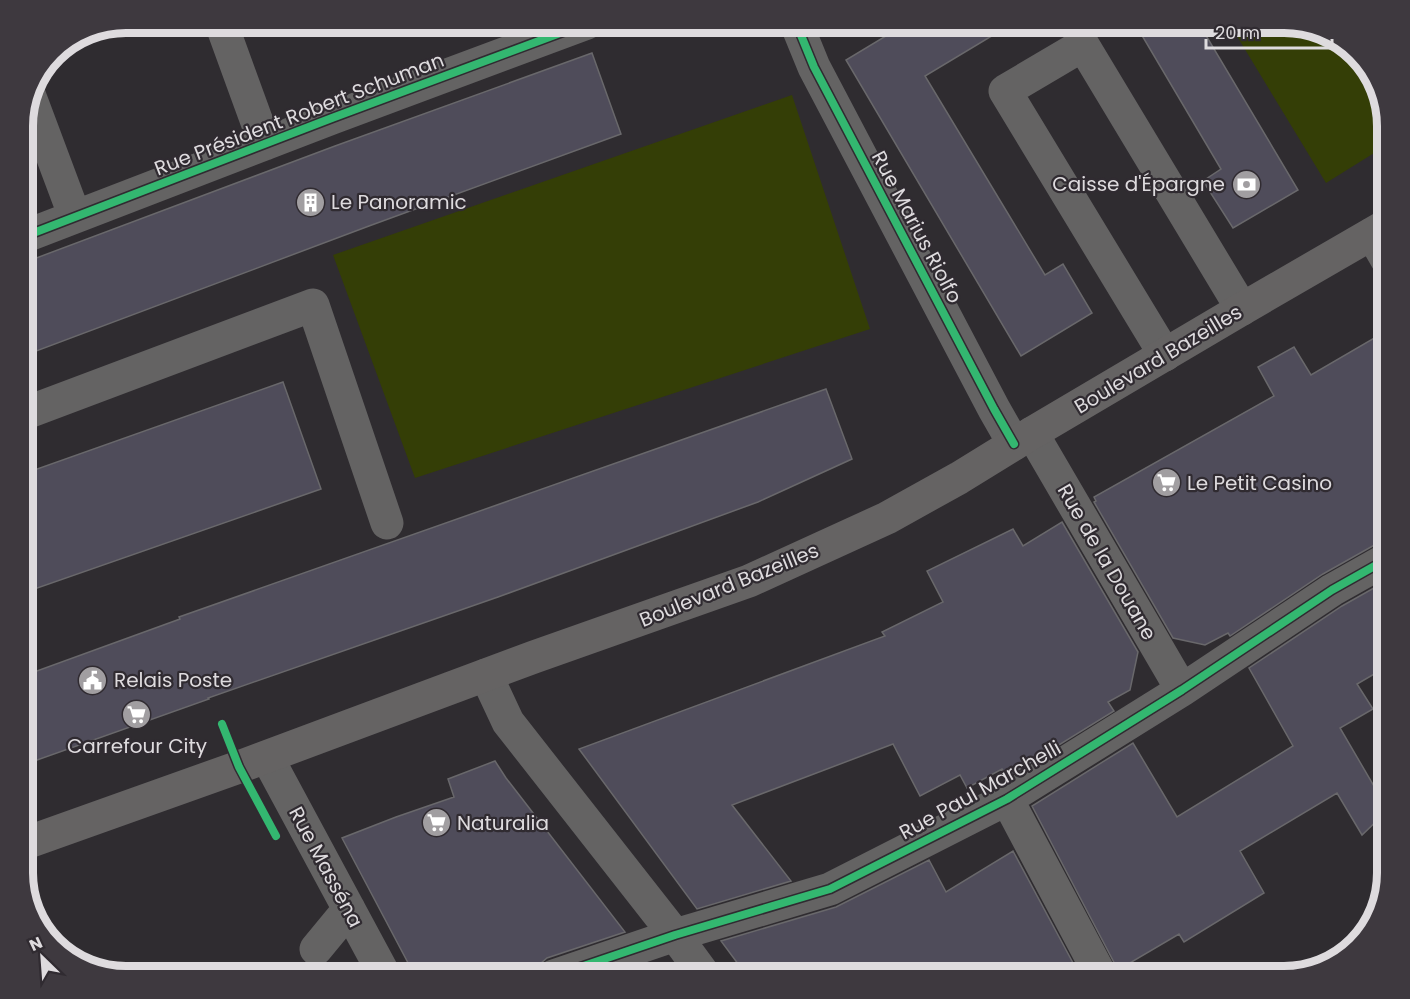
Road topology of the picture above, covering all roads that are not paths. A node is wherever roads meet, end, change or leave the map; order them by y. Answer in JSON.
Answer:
{"nodes":[{"id":1,"x":225,"y":33,"type":"edge"},
{"id":2,"x":539,"y":33,"type":"edge"},
{"id":3,"x":800,"y":33,"type":"edge"},
{"id":4,"x":35,"y":108,"type":"edge"},
{"id":5,"x":265,"y":144,"type":"junction"},
{"id":6,"x":75,"y":217,"type":"junction"},
{"id":7,"x":33,"y":233,"type":"edge"},
{"id":8,"x":1377,"y":242,"type":"edge"},
{"id":9,"x":1242,"y":309,"type":"junction"},
{"id":10,"x":1164,"y":355,"type":"junction"},
{"id":11,"x":33,"y":410,"type":"edge"},
{"id":12,"x":1023,"y":438,"type":"junction"},
{"id":13,"x":387,"y":523,"type":"dead end"},
{"id":14,"x":1377,"y":564,"type":"edge"},
{"id":15,"x":486,"y":675,"type":"junction"},
{"id":16,"x":1182,"y":690,"type":"junction"},
{"id":17,"x":267,"y":757,"type":"junction"},
{"id":18,"x":1006,"y":799,"type":"junction"},
{"id":19,"x":33,"y":840,"type":"edge"},
{"id":20,"x":349,"y":909,"type":"junction"},
{"id":21,"x":675,"y":935,"type":"junction"},
{"id":22,"x":316,"y":949,"type":"dead end"},
{"id":23,"x":380,"y":966,"type":"edge"},
{"id":24,"x":584,"y":966,"type":"edge"},
{"id":25,"x":698,"y":966,"type":"edge"},
{"id":26,"x":1096,"y":966,"type":"edge"}],
"edges":[{"from":1,"to":5,"type":"street"},
{"from":2,"to":5,"type":"street","name":"Rue Président Robert Schuman"},
{"from":3,"to":12,"type":"street","name":"Rue Marius Riolfo"},
{"from":4,"to":6,"type":"street"},
{"from":5,"to":6,"type":"street","name":"Rue Président Robert Schuman"},
{"from":6,"to":7,"type":"street","name":"Rue Président Robert Schuman"},
{"from":8,"to":9,"type":"main road","name":"Boulevard Bazeilles"},
{"from":9,"to":10,"type":"main road","name":"Boulevard Bazeilles"},
{"from":9,"to":10,"type":"street"},
{"from":10,"to":12,"type":"main road","name":"Boulevard Bazeilles"},
{"from":11,"to":13,"type":"street"},
{"from":12,"to":15,"type":"main road","name":"Boulevard Bazeilles"},
{"from":12,"to":16,"type":"street","name":"Rue de la Douane"},
{"from":14,"to":16,"type":"street","name":"Rue Paul Marchelli"},
{"from":15,"to":17,"type":"main road","name":"Boulevard Bazeilles"},
{"from":15,"to":21,"type":"street"},
{"from":16,"to":18,"type":"street","name":"Rue Paul Marchelli"},
{"from":17,"to":19,"type":"main road","name":"Boulevard Bazeilles"},
{"from":17,"to":20,"type":"street","name":"Rue Masséna"},
{"from":18,"to":21,"type":"street","name":"Rue Paul Marchelli"},
{"from":18,"to":26,"type":"street"},
{"from":20,"to":22,"type":"street"},
{"from":20,"to":23,"type":"street","name":"Rue Masséna"},
{"from":21,"to":24,"type":"street","name":"Rue Paul Marchelli"},
{"from":21,"to":25,"type":"street"}]}
